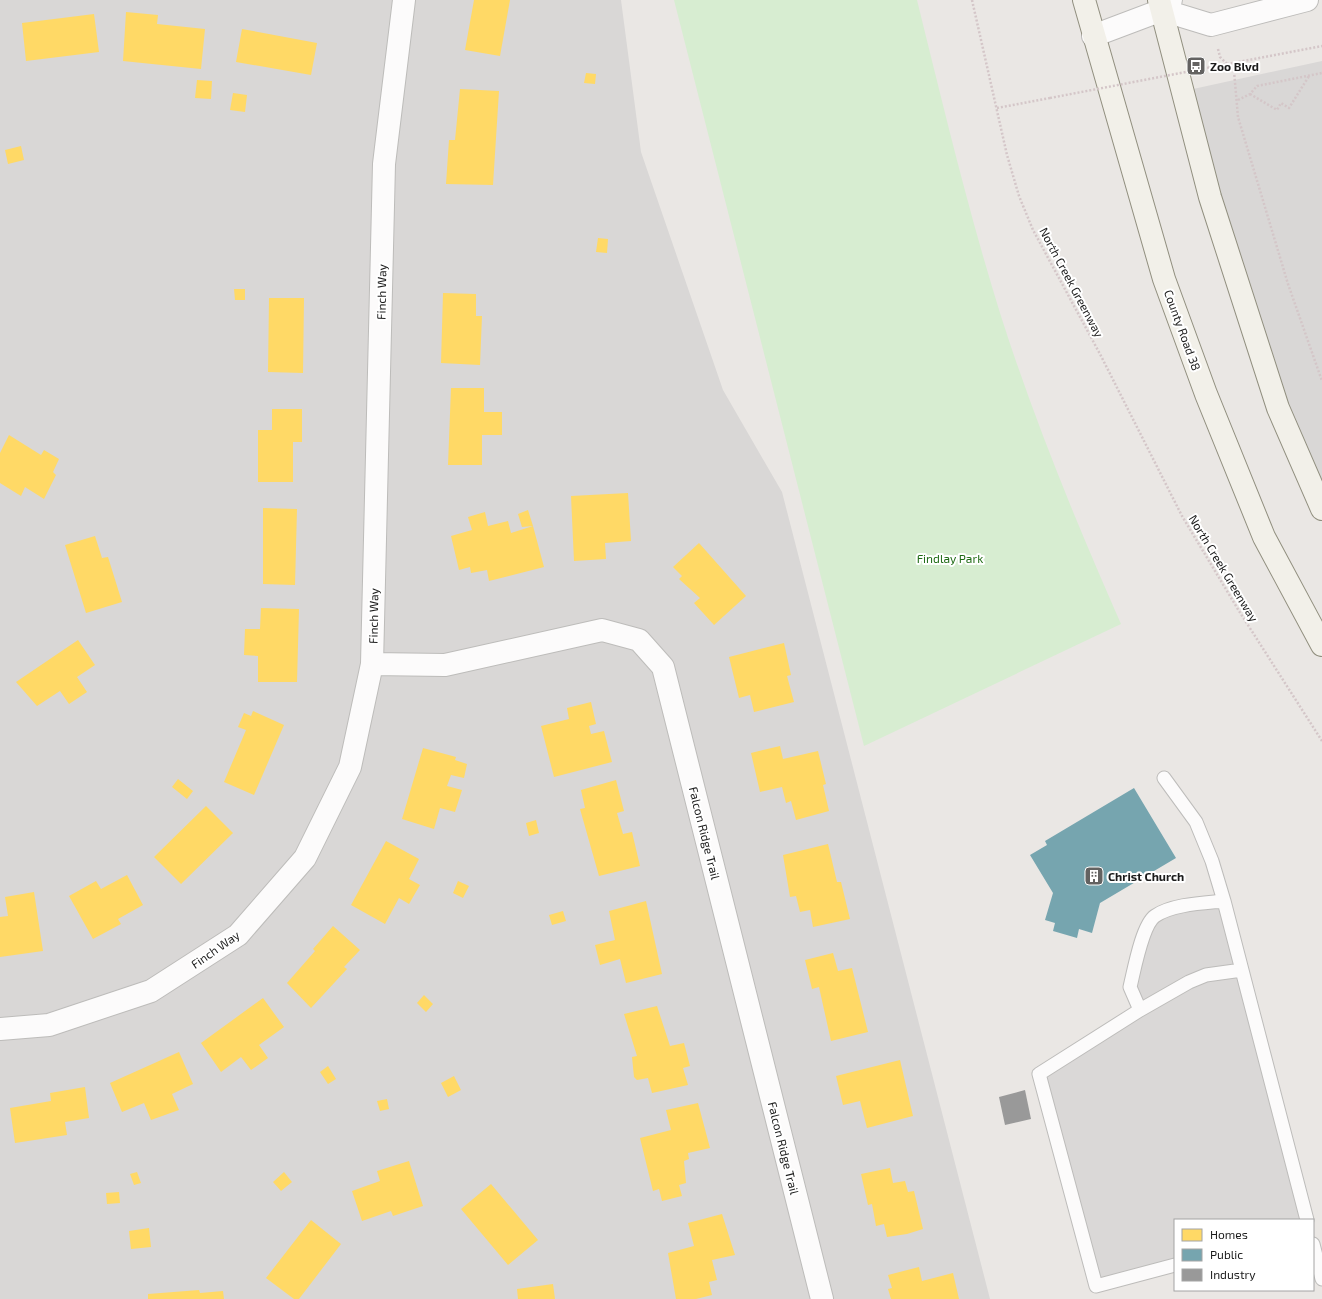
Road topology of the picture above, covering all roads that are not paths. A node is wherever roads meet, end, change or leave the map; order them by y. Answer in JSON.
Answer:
{"nodes":[{"id":1,"x":404,"y":0,"type":"edge"},
{"id":2,"x":1084,"y":0,"type":"edge"},
{"id":3,"x":1307,"y":0,"type":"edge"},
{"id":4,"x":1164,"y":3,"type":"edge"},
{"id":5,"x":1093,"y":36,"type":"junction"},
{"id":6,"x":1322,"y":509,"type":"edge"},
{"id":7,"x":1322,"y":646,"type":"edge"},
{"id":8,"x":372,"y":664,"type":"junction"},
{"id":9,"x":1164,"y":778,"type":"dead end"},
{"id":10,"x":1224,"y":901,"type":"junction"},
{"id":11,"x":1242,"y":970,"type":"junction"},
{"id":12,"x":1140,"y":1010,"type":"junction"},
{"id":13,"x":0,"y":1029,"type":"edge"},
{"id":14,"x":1307,"y":1219,"type":"edge"},
{"id":15,"x":1314,"y":1248,"type":"edge"},
{"id":16,"x":1174,"y":1265,"type":"edge"},
{"id":17,"x":1322,"y":1279,"type":"edge"},
{"id":18,"x":822,"y":1299,"type":"edge"}],
"edges":[{"from":1,"to":8,"type":"street","name":"Finch Way"},
{"from":2,"to":5,"type":"main road","name":"County Road 38"},
{"from":3,"to":4,"type":"street"},
{"from":4,"to":5,"type":"street"},
{"from":4,"to":6,"type":"main road"},
{"from":5,"to":7,"type":"main road","name":"County Road 38"},
{"from":8,"to":13,"type":"street","name":"Finch Way"},
{"from":8,"to":18,"type":"street","name":"Falcon Ridge Trail"},
{"from":9,"to":10,"type":"lane"},
{"from":10,"to":11,"type":"lane"},
{"from":10,"to":12,"type":"lane"},
{"from":11,"to":12,"type":"lane"},
{"from":11,"to":14,"type":"lane"},
{"from":12,"to":16,"type":"lane"},
{"from":15,"to":17,"type":"lane"}]}
